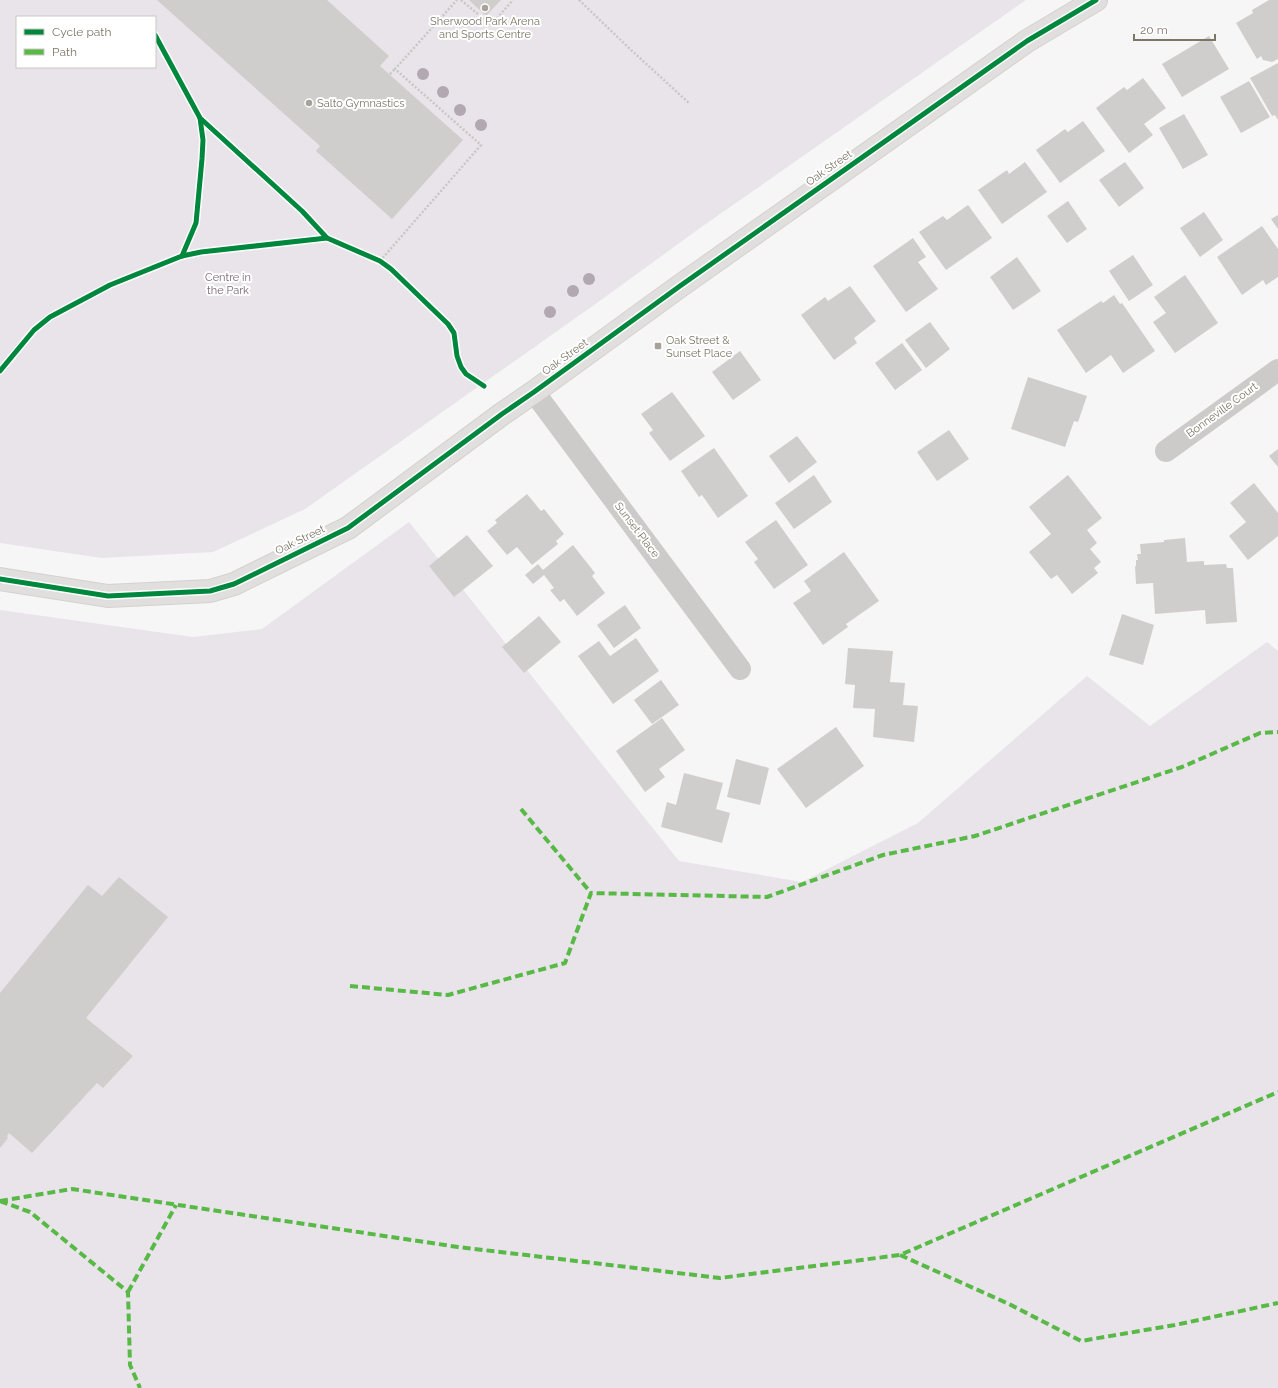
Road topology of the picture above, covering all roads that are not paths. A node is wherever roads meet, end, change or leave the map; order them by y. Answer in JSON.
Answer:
{"nodes":[{"id":1,"x":1096,"y":0,"type":"edge"},
{"id":2,"x":1278,"y":370,"type":"edge"},
{"id":3,"x":534,"y":392,"type":"junction"},
{"id":4,"x":1166,"y":451,"type":"dead end"},
{"id":5,"x":0,"y":579,"type":"edge"},
{"id":6,"x":740,"y":669,"type":"dead end"}],
"edges":[{"from":1,"to":3,"type":"street","name":"Oak Street"},
{"from":2,"to":4,"type":"street","name":"Bonneville Court"},
{"from":3,"to":5,"type":"street","name":"Oak Street"},
{"from":3,"to":6,"type":"street","name":"Sunset Place"}]}
